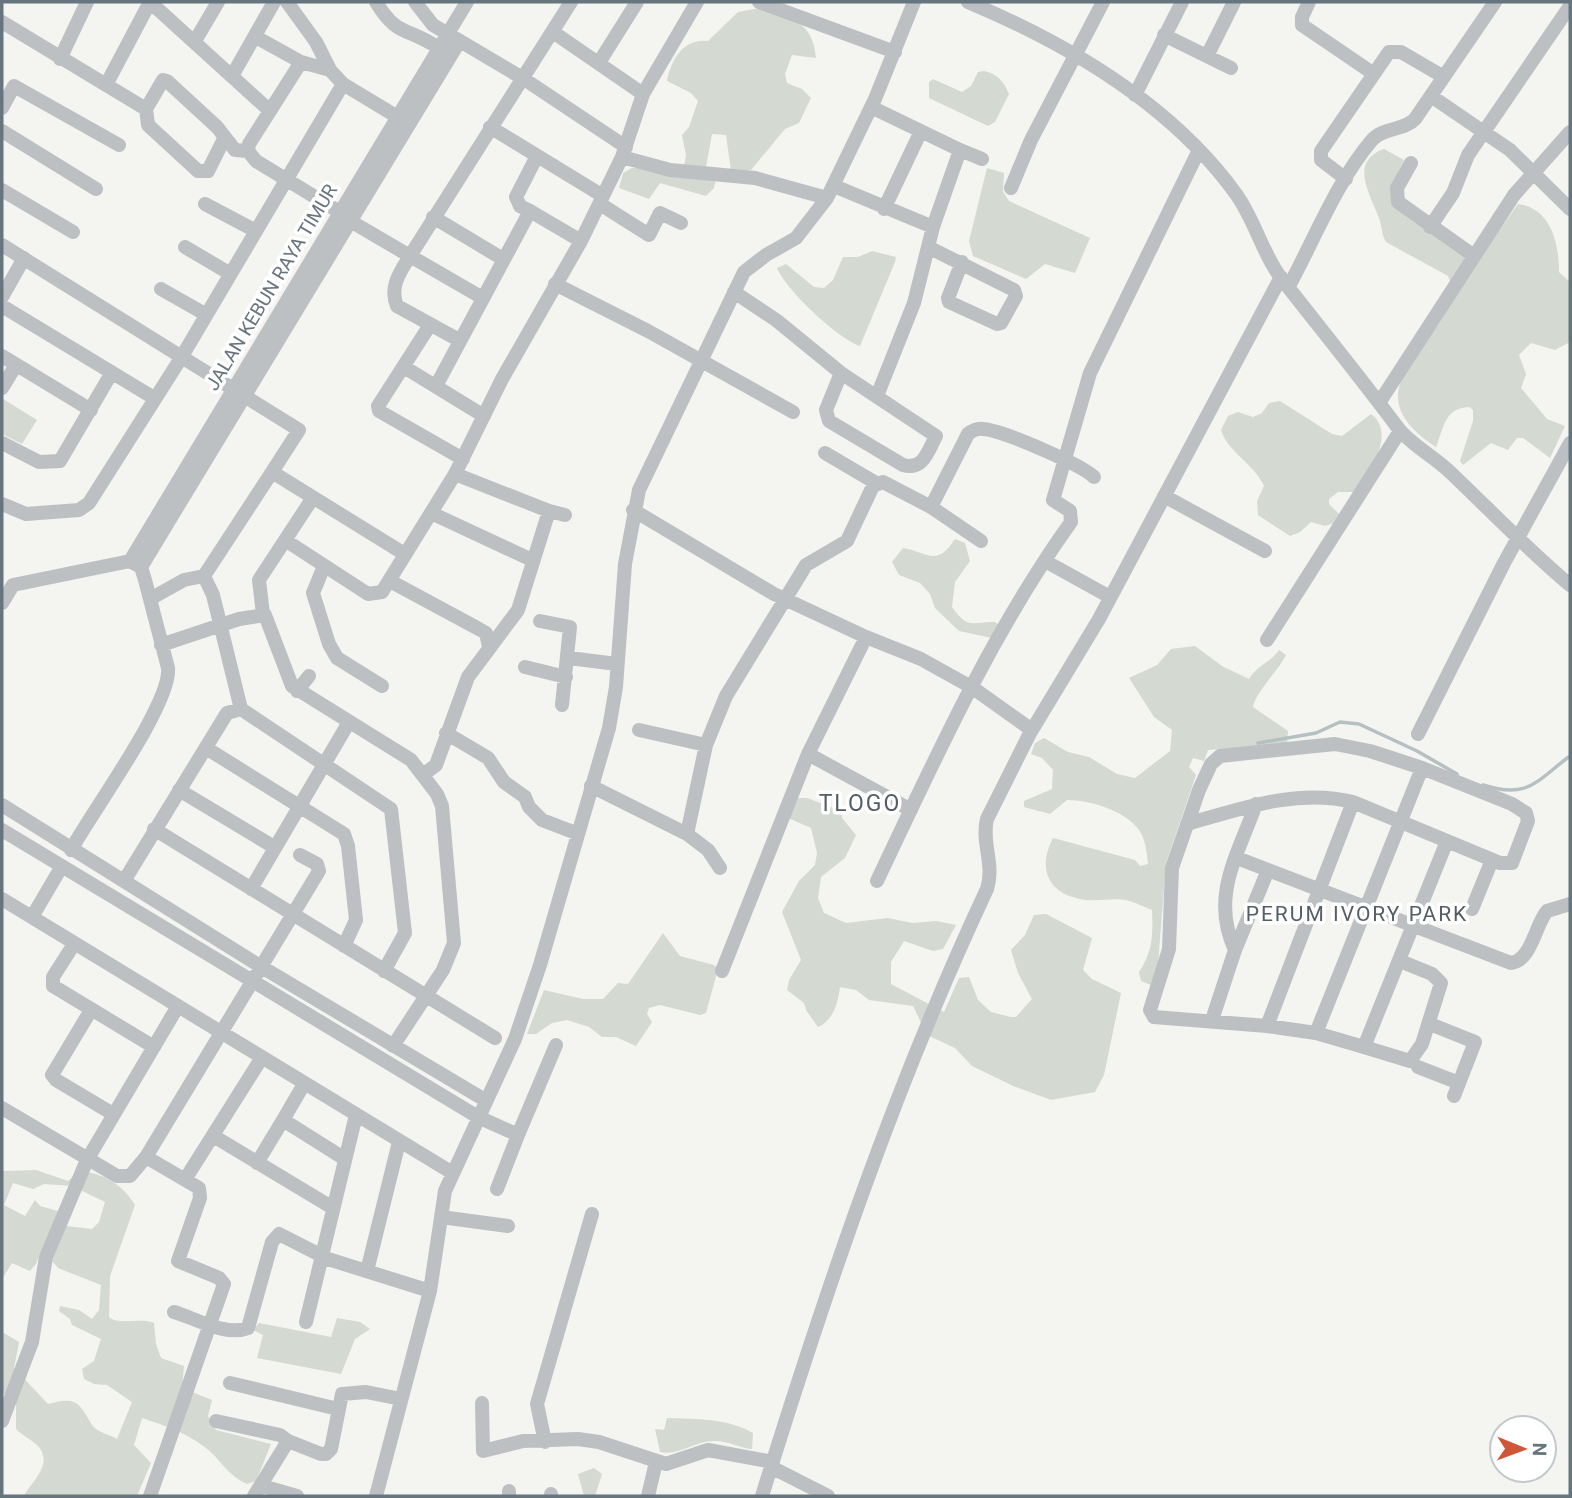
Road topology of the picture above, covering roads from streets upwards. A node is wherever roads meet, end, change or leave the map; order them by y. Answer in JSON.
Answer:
{"nodes":[{"id":1,"x":87,"y":2,"type":"edge"},
{"id":2,"x":150,"y":2,"type":"edge"},
{"id":3,"x":218,"y":2,"type":"edge"},
{"id":4,"x":274,"y":2,"type":"edge"},
{"id":5,"x":287,"y":2,"type":"edge"},
{"id":6,"x":376,"y":2,"type":"edge"},
{"id":7,"x":415,"y":2,"type":"edge"},
{"id":8,"x":466,"y":2,"type":"edge"},
{"id":9,"x":571,"y":2,"type":"edge"},
{"id":10,"x":637,"y":2,"type":"edge"},
{"id":11,"x":697,"y":2,"type":"edge"},
{"id":12,"x":759,"y":2,"type":"edge"},
{"id":13,"x":914,"y":2,"type":"edge"},
{"id":14,"x":968,"y":2,"type":"edge"},
{"id":15,"x":1103,"y":2,"type":"edge"},
{"id":16,"x":1182,"y":2,"type":"edge"},
{"id":17,"x":1234,"y":2,"type":"edge"},
{"id":18,"x":1309,"y":2,"type":"edge"},
{"id":19,"x":1495,"y":2,"type":"edge"},
{"id":20,"x":1570,"y":6,"type":"edge"},
{"id":21,"x":2,"y":22,"type":"edge"},
{"id":22,"x":553,"y":32,"type":"junction"},
{"id":23,"x":445,"y":33,"type":"junction"},
{"id":24,"x":1164,"y":35,"type":"junction"},
{"id":25,"x":256,"y":37,"type":"junction"},
{"id":26,"x":195,"y":41,"type":"junction"},
{"id":27,"x":459,"y":42,"type":"junction"},
{"id":28,"x":437,"y":47,"type":"junction"},
{"id":29,"x":895,"y":52,"type":"junction"},
{"id":30,"x":1207,"y":56,"type":"junction"},
{"id":31,"x":1077,"y":57,"type":"junction"},
{"id":32,"x":60,"y":59,"type":"junction"},
{"id":33,"x":600,"y":61,"type":"junction"},
{"id":34,"x":301,"y":62,"type":"junction"},
{"id":35,"x":1231,"y":68,"type":"dead end"},
{"id":36,"x":330,"y":70,"type":"junction"},
{"id":37,"x":1374,"y":74,"type":"junction"},
{"id":38,"x":232,"y":76,"type":"junction"},
{"id":39,"x":1444,"y":77,"type":"junction"},
{"id":40,"x":524,"y":79,"type":"junction"},
{"id":41,"x":343,"y":84,"type":"junction"},
{"id":42,"x":106,"y":85,"type":"junction"},
{"id":43,"x":643,"y":94,"type":"junction"},
{"id":44,"x":1135,"y":95,"type":"junction"},
{"id":45,"x":1431,"y":96,"type":"junction"},
{"id":46,"x":871,"y":107,"type":"junction"},
{"id":47,"x":2,"y":108,"type":"edge"},
{"id":48,"x":146,"y":109,"type":"junction"},
{"id":49,"x":269,"y":110,"type":"junction"},
{"id":50,"x":396,"y":116,"type":"junction"},
{"id":51,"x":490,"y":127,"type":"junction"},
{"id":52,"x":2,"y":131,"type":"edge"},
{"id":53,"x":921,"y":131,"type":"junction"},
{"id":54,"x":1485,"y":131,"type":"junction"},
{"id":55,"x":1570,"y":132,"type":"edge"},
{"id":56,"x":224,"y":139,"type":"junction"},
{"id":57,"x":119,"y":145,"type":"dead end"},
{"id":58,"x":960,"y":150,"type":"junction"},
{"id":59,"x":1199,"y":150,"type":"junction"},
{"id":60,"x":248,"y":151,"type":"junction"},
{"id":61,"x":626,"y":155,"type":"junction"},
{"id":62,"x":537,"y":156,"type":"junction"},
{"id":63,"x":982,"y":159,"type":"dead end"},
{"id":64,"x":1411,"y":163,"type":"dead end"},
{"id":65,"x":1534,"y":170,"type":"junction"},
{"id":66,"x":1346,"y":178,"type":"junction"},
{"id":67,"x":286,"y":179,"type":"junction"},
{"id":68,"x":1011,"y":188,"type":"dead end"},
{"id":69,"x":96,"y":189,"type":"dead end"},
{"id":70,"x":2,"y":190,"type":"edge"},
{"id":71,"x":831,"y":192,"type":"junction"},
{"id":72,"x":601,"y":200,"type":"junction"},
{"id":73,"x":205,"y":204,"type":"dead end"},
{"id":74,"x":884,"y":209,"type":"junction"},
{"id":75,"x":1570,"y":209,"type":"edge"},
{"id":76,"x":338,"y":211,"type":"junction"},
{"id":77,"x":530,"y":211,"type":"junction"},
{"id":78,"x":433,"y":217,"type":"junction"},
{"id":79,"x":352,"y":222,"type":"junction"},
{"id":80,"x":681,"y":223,"type":"dead end"},
{"id":81,"x":933,"y":227,"type":"junction"},
{"id":82,"x":1430,"y":227,"type":"junction"},
{"id":83,"x":256,"y":231,"type":"junction"},
{"id":84,"x":73,"y":232,"type":"dead end"},
{"id":85,"x":581,"y":241,"type":"junction"},
{"id":86,"x":2,"y":245,"type":"edge"},
{"id":87,"x":186,"y":247,"type":"dead end"},
{"id":88,"x":930,"y":248,"type":"junction"},
{"id":89,"x":410,"y":256,"type":"junction"},
{"id":90,"x":1474,"y":256,"type":"junction"},
{"id":91,"x":24,"y":258,"type":"junction"},
{"id":92,"x":503,"y":259,"type":"junction"},
{"id":93,"x":962,"y":262,"type":"junction"},
{"id":94,"x":229,"y":272,"type":"junction"},
{"id":95,"x":1285,"y":281,"type":"junction"},
{"id":96,"x":555,"y":284,"type":"junction"},
{"id":97,"x":161,"y":289,"type":"dead end"},
{"id":98,"x":734,"y":292,"type":"junction"},
{"id":99,"x":2,"y":297,"type":"edge"},
{"id":100,"x":481,"y":297,"type":"junction"},
{"id":101,"x":2,"y":306,"type":"edge"},
{"id":102,"x":205,"y":314,"type":"junction"},
{"id":103,"x":430,"y":325,"type":"junction"},
{"id":104,"x":459,"y":340,"type":"junction"},
{"id":105,"x":2,"y":356,"type":"edge"},
{"id":106,"x":181,"y":358,"type":"junction"},
{"id":107,"x":699,"y":362,"type":"junction"},
{"id":108,"x":16,"y":365,"type":"junction"},
{"id":109,"x":404,"y":367,"type":"junction"},
{"id":110,"x":841,"y":373,"type":"junction"},
{"id":111,"x":111,"y":374,"type":"junction"},
{"id":112,"x":436,"y":386,"type":"junction"},
{"id":113,"x":2,"y":388,"type":"edge"},
{"id":114,"x":231,"y":390,"type":"junction"},
{"id":115,"x":877,"y":396,"type":"junction"},
{"id":116,"x":154,"y":398,"type":"junction"},
{"id":117,"x":245,"y":398,"type":"junction"},
{"id":118,"x":1379,"y":403,"type":"junction"},
{"id":119,"x":91,"y":410,"type":"junction"},
{"id":120,"x":793,"y":412,"type":"dead end"},
{"id":121,"x":484,"y":416,"type":"junction"},
{"id":122,"x":1400,"y":431,"type":"junction"},
{"id":123,"x":936,"y":436,"type":"junction"},
{"id":124,"x":2,"y":443,"type":"edge"},
{"id":125,"x":1570,"y":443,"type":"edge"},
{"id":126,"x":960,"y":448,"type":"junction"},
{"id":127,"x":825,"y":453,"type":"dead end"},
{"id":128,"x":463,"y":459,"type":"junction"},
{"id":129,"x":1065,"y":462,"type":"junction"},
{"id":130,"x":272,"y":472,"type":"junction"},
{"id":131,"x":455,"y":474,"type":"junction"},
{"id":132,"x":1094,"y":477,"type":"dead end"},
{"id":133,"x":876,"y":483,"type":"junction"},
{"id":134,"x":1164,"y":496,"type":"junction"},
{"id":135,"x":313,"y":499,"type":"junction"},
{"id":136,"x":2,"y":503,"type":"edge"},
{"id":137,"x":931,"y":507,"type":"junction"},
{"id":138,"x":633,"y":510,"type":"junction"},
{"id":139,"x":549,"y":511,"type":"junction"},
{"id":140,"x":431,"y":513,"type":"junction"},
{"id":141,"x":565,"y":515,"type":"dead end"},
{"id":142,"x":1518,"y":538,"type":"junction"},
{"id":143,"x":285,"y":540,"type":"junction"},
{"id":144,"x":981,"y":541,"type":"dead end"},
{"id":145,"x":1265,"y":551,"type":"dead end"},
{"id":146,"x":403,"y":554,"type":"junction"},
{"id":147,"x":532,"y":560,"type":"junction"},
{"id":148,"x":1045,"y":561,"type":"junction"},
{"id":149,"x":135,"y":564,"type":"junction"},
{"id":150,"x":324,"y":566,"type":"junction"},
{"id":151,"x":204,"y":576,"type":"junction"},
{"id":152,"x":8,"y":581,"type":"edge"},
{"id":153,"x":390,"y":581,"type":"junction"},
{"id":154,"x":1570,"y":585,"type":"edge"},
{"id":155,"x":1110,"y":597,"type":"junction"},
{"id":156,"x":150,"y":598,"type":"junction"},
{"id":157,"x":786,"y":600,"type":"junction"},
{"id":158,"x":2,"y":603,"type":"edge"},
{"id":159,"x":263,"y":614,"type":"junction"},
{"id":160,"x":540,"y":621,"type":"dead end"},
{"id":161,"x":221,"y":626,"type":"junction"},
{"id":162,"x":866,"y":637,"type":"junction"},
{"id":163,"x":1267,"y":640,"type":"dead end"},
{"id":164,"x":161,"y":645,"type":"junction"},
{"id":165,"x":489,"y":647,"type":"junction"},
{"id":166,"x":569,"y":658,"type":"junction"},
{"id":167,"x":617,"y":664,"type":"junction"},
{"id":168,"x":525,"y":667,"type":"dead end"},
{"id":169,"x":309,"y":676,"type":"dead end"},
{"id":170,"x":566,"y":677,"type":"junction"},
{"id":171,"x":382,"y":686,"type":"dead end"},
{"id":172,"x":973,"y":688,"type":"junction"},
{"id":173,"x":297,"y":691,"type":"junction"},
{"id":174,"x":562,"y":705,"type":"dead end"},
{"id":175,"x":241,"y":709,"type":"junction"},
{"id":176,"x":349,"y":722,"type":"junction"},
{"id":177,"x":639,"y":730,"type":"dead end"},
{"id":178,"x":1032,"y":730,"type":"junction"},
{"id":179,"x":446,"y":733,"type":"junction"},
{"id":180,"x":1418,"y":734,"type":"dead end"},
{"id":181,"x":706,"y":745,"type":"junction"},
{"id":182,"x":206,"y":748,"type":"junction"},
{"id":183,"x":807,"y":754,"type":"junction"},
{"id":184,"x":326,"y":764,"type":"junction"},
{"id":185,"x":1422,"y":768,"type":"junction"},
{"id":186,"x":424,"y":775,"type":"junction"},
{"id":187,"x":591,"y":786,"type":"junction"},
{"id":188,"x":179,"y":790,"type":"junction"},
{"id":189,"x":1353,"y":802,"type":"junction"},
{"id":190,"x":1256,"y":804,"type":"junction"},
{"id":191,"x":2,"y":805,"type":"edge"},
{"id":192,"x":300,"y":806,"type":"junction"},
{"id":193,"x":911,"y":810,"type":"junction"},
{"id":194,"x":1401,"y":822,"type":"junction"},
{"id":195,"x":1186,"y":824,"type":"junction"},
{"id":196,"x":154,"y":829,"type":"junction"},
{"id":197,"x":2,"y":830,"type":"edge"},
{"id":198,"x":576,"y":833,"type":"junction"},
{"id":199,"x":687,"y":834,"type":"junction"},
{"id":200,"x":1447,"y":841,"type":"junction"},
{"id":201,"x":274,"y":847,"type":"junction"},
{"id":202,"x":71,"y":849,"type":"junction"},
{"id":203,"x":300,"y":855,"type":"dead end"},
{"id":204,"x":1237,"y":859,"type":"junction"},
{"id":205,"x":1492,"y":860,"type":"junction"},
{"id":206,"x":62,"y":866,"type":"junction"},
{"id":207,"x":720,"y":868,"type":"dead end"},
{"id":208,"x":1268,"y":870,"type":"junction"},
{"id":209,"x":124,"y":881,"type":"junction"},
{"id":210,"x":877,"y":881,"type":"dead end"},
{"id":211,"x":251,"y":889,"type":"junction"},
{"id":212,"x":1320,"y":889,"type":"junction"},
{"id":213,"x":2,"y":899,"type":"edge"},
{"id":214,"x":1365,"y":908,"type":"junction"},
{"id":215,"x":1568,"y":908,"type":"edge"},
{"id":216,"x":1472,"y":909,"type":"dead end"},
{"id":217,"x":294,"y":915,"type":"junction"},
{"id":218,"x":32,"y":917,"type":"junction"},
{"id":219,"x":1414,"y":926,"type":"junction"},
{"id":220,"x":74,"y":944,"type":"junction"},
{"id":221,"x":344,"y":946,"type":"junction"},
{"id":222,"x":1235,"y":950,"type":"junction"},
{"id":223,"x":1400,"y":961,"type":"junction"},
{"id":224,"x":260,"y":966,"type":"junction"},
{"id":225,"x":384,"y":971,"type":"junction"},
{"id":226,"x":722,"y":971,"type":"dead end"},
{"id":227,"x":250,"y":981,"type":"junction"},
{"id":228,"x":426,"y":997,"type":"junction"},
{"id":229,"x":178,"y":1006,"type":"junction"},
{"id":230,"x":90,"y":1010,"type":"junction"},
{"id":231,"x":1212,"y":1020,"type":"junction"},
{"id":232,"x":1430,"y":1024,"type":"junction"},
{"id":233,"x":1267,"y":1026,"type":"junction"},
{"id":234,"x":222,"y":1032,"type":"junction"},
{"id":235,"x":1316,"y":1034,"type":"junction"},
{"id":236,"x":495,"y":1038,"type":"dead end"},
{"id":237,"x":393,"y":1045,"type":"junction"},
{"id":238,"x":556,"y":1045,"type":"dead end"},
{"id":239,"x":154,"y":1046,"type":"junction"},
{"id":240,"x":1364,"y":1047,"type":"junction"},
{"id":241,"x":261,"y":1059,"type":"junction"},
{"id":242,"x":1418,"y":1067,"type":"dead end"},
{"id":243,"x":304,"y":1084,"type":"junction"},
{"id":244,"x":485,"y":1100,"type":"junction"},
{"id":245,"x":2,"y":1108,"type":"edge"},
{"id":246,"x":113,"y":1114,"type":"junction"},
{"id":247,"x":356,"y":1115,"type":"junction"},
{"id":248,"x":478,"y":1117,"type":"junction"},
{"id":249,"x":283,"y":1121,"type":"junction"},
{"id":250,"x":518,"y":1135,"type":"junction"},
{"id":251,"x":215,"y":1137,"type":"junction"},
{"id":252,"x":399,"y":1142,"type":"junction"},
{"id":253,"x":146,"y":1157,"type":"junction"},
{"id":254,"x":345,"y":1158,"type":"junction"},
{"id":255,"x":87,"y":1160,"type":"junction"},
{"id":256,"x":257,"y":1163,"type":"junction"},
{"id":257,"x":451,"y":1172,"type":"junction"},
{"id":258,"x":186,"y":1178,"type":"junction"},
{"id":259,"x":497,"y":1189,"type":"dead end"},
{"id":260,"x":333,"y":1208,"type":"junction"},
{"id":261,"x":592,"y":1214,"type":"dead end"},
{"id":262,"x":441,"y":1217,"type":"junction"},
{"id":263,"x":508,"y":1227,"type":"dead end"},
{"id":264,"x":321,"y":1256,"type":"junction"},
{"id":265,"x":367,"y":1272,"type":"junction"},
{"id":266,"x":430,"y":1291,"type":"junction"},
{"id":267,"x":174,"y":1312,"type":"dead end"},
{"id":268,"x":306,"y":1322,"type":"dead end"},
{"id":269,"x":209,"y":1326,"type":"junction"},
{"id":270,"x":230,"y":1383,"type":"dead end"},
{"id":271,"x":401,"y":1399,"type":"junction"},
{"id":272,"x":482,"y":1403,"type":"dead end"},
{"id":273,"x":338,"y":1409,"type":"junction"},
{"id":274,"x":2,"y":1421,"type":"edge"},
{"id":275,"x":216,"y":1421,"type":"dead end"},
{"id":276,"x":288,"y":1441,"type":"junction"},
{"id":277,"x":545,"y":1442,"type":"junction"},
{"id":278,"x":656,"y":1462,"type":"junction"},
{"id":279,"x":772,"y":1464,"type":"junction"},
{"id":280,"x":258,"y":1491,"type":"edge"},
{"id":281,"x":150,"y":1496,"type":"edge"},
{"id":282,"x":297,"y":1496,"type":"edge"},
{"id":283,"x":376,"y":1496,"type":"edge"},
{"id":284,"x":648,"y":1496,"type":"edge"},
{"id":285,"x":762,"y":1496,"type":"edge"},
{"id":286,"x":828,"y":1496,"type":"edge"}],
"edges":[{"from":1,"to":32,"type":"street"},
{"from":2,"to":26,"type":"street"},
{"from":2,"to":42,"type":"street"},
{"from":3,"to":26,"type":"street"},
{"from":4,"to":25,"type":"street"},
{"from":5,"to":36,"type":"street"},
{"from":6,"to":28,"type":"street"},
{"from":7,"to":23,"type":"street"},
{"from":8,"to":23,"type":"street","name":"JALAN KEBUN RAYA TIMUR"},
{"from":9,"to":22,"type":"street"},
{"from":10,"to":33,"type":"street"},
{"from":11,"to":43,"type":"street"},
{"from":12,"to":29,"type":"street"},
{"from":13,"to":29,"type":"street"},
{"from":14,"to":31,"type":"street"},
{"from":15,"to":31,"type":"street"},
{"from":16,"to":24,"type":"street"},
{"from":17,"to":30,"type":"street"},
{"from":18,"to":37,"type":"street"},
{"from":19,"to":39,"type":"street"},
{"from":20,"to":54,"type":"street"},
{"from":21,"to":32,"type":"street"},
{"from":22,"to":33,"type":"street"},
{"from":22,"to":40,"type":"street"},
{"from":23,"to":27,"type":"street"},
{"from":23,"to":28,"type":"street","name":"JALAN KEBUN RAYA TIMUR"},
{"from":24,"to":30,"type":"street"},
{"from":24,"to":44,"type":"street"},
{"from":25,"to":34,"type":"street"},
{"from":25,"to":38,"type":"street"},
{"from":26,"to":38,"type":"street"},
{"from":27,"to":40,"type":"street"},
{"from":27,"to":79,"type":"street","name":"JALAN KEBUN RAYA TIMUR"},
{"from":28,"to":50,"type":"street","name":"JALAN KEBUN RAYA TIMUR"},
{"from":29,"to":46,"type":"street"},
{"from":30,"to":35,"type":"street"},
{"from":31,"to":44,"type":"street"},
{"from":31,"to":68,"type":"street"},
{"from":32,"to":42,"type":"street"},
{"from":33,"to":43,"type":"street"},
{"from":34,"to":36,"type":"street"},
{"from":34,"to":49,"type":"street"},
{"from":36,"to":41,"type":"street"},
{"from":37,"to":39,"type":"street"},
{"from":37,"to":66,"type":"street"},
{"from":38,"to":49,"type":"street"},
{"from":39,"to":45,"type":"street"},
{"from":40,"to":51,"type":"street"},
{"from":40,"to":61,"type":"street"},
{"from":41,"to":50,"type":"street"},
{"from":41,"to":67,"type":"street"},
{"from":42,"to":48,"type":"street"},
{"from":43,"to":61,"type":"street"},
{"from":44,"to":59,"type":"street"},
{"from":45,"to":54,"type":"street"},
{"from":45,"to":66,"type":"street"},
{"from":46,"to":53,"type":"street"},
{"from":46,"to":71,"type":"street"},
{"from":47,"to":57,"type":"street"},
{"from":48,"to":56,"type":"street"},
{"from":48,"to":56,"type":"street"},
{"from":49,"to":60,"type":"street"},
{"from":50,"to":76,"type":"street","name":"JALAN KEBUN RAYA TIMUR"},
{"from":51,"to":62,"type":"street"},
{"from":51,"to":78,"type":"street"},
{"from":52,"to":69,"type":"street"},
{"from":53,"to":58,"type":"street"},
{"from":53,"to":74,"type":"street"},
{"from":54,"to":65,"type":"street"},
{"from":54,"to":82,"type":"street"},
{"from":55,"to":65,"type":"street"},
{"from":56,"to":60,"type":"street"},
{"from":58,"to":63,"type":"street"},
{"from":58,"to":81,"type":"street"},
{"from":59,"to":95,"type":"street"},
{"from":59,"to":129,"type":"street"},
{"from":60,"to":67,"type":"street"},
{"from":61,"to":71,"type":"street"},
{"from":61,"to":72,"type":"street"},
{"from":62,"to":72,"type":"street"},
{"from":62,"to":77,"type":"street"},
{"from":64,"to":82,"type":"street"},
{"from":65,"to":75,"type":"street"},
{"from":65,"to":90,"type":"street"},
{"from":66,"to":95,"type":"street"},
{"from":67,"to":76,"type":"street"},
{"from":67,"to":83,"type":"street"},
{"from":70,"to":84,"type":"street"},
{"from":71,"to":74,"type":"street"},
{"from":71,"to":98,"type":"street"},
{"from":72,"to":80,"type":"street"},
{"from":72,"to":85,"type":"street"},
{"from":73,"to":83,"type":"street"},
{"from":74,"to":81,"type":"street"},
{"from":76,"to":114,"type":"street","name":"JALAN KEBUN RAYA TIMUR"},
{"from":77,"to":85,"type":"street"},
{"from":77,"to":92,"type":"street"},
{"from":78,"to":89,"type":"street"},
{"from":78,"to":92,"type":"street"},
{"from":79,"to":89,"type":"street"},
{"from":79,"to":117,"type":"street","name":"JALAN KEBUN RAYA TIMUR"},
{"from":81,"to":88,"type":"street"},
{"from":82,"to":90,"type":"street"},
{"from":83,"to":94,"type":"street"},
{"from":85,"to":96,"type":"street"},
{"from":86,"to":91,"type":"street"},
{"from":87,"to":94,"type":"street"},
{"from":88,"to":93,"type":"street"},
{"from":88,"to":115,"type":"street"},
{"from":89,"to":100,"type":"street"},
{"from":89,"to":103,"type":"street"},
{"from":90,"to":118,"type":"street"},
{"from":91,"to":99,"type":"street"},
{"from":91,"to":106,"type":"street"},
{"from":92,"to":100,"type":"street"},
{"from":93,"to":93,"type":"street"},
{"from":94,"to":102,"type":"street"},
{"from":95,"to":118,"type":"street"},
{"from":95,"to":134,"type":"street"},
{"from":96,"to":107,"type":"street"},
{"from":96,"to":121,"type":"street"},
{"from":97,"to":102,"type":"street"},
{"from":98,"to":107,"type":"street"},
{"from":98,"to":110,"type":"street"},
{"from":100,"to":104,"type":"street"},
{"from":101,"to":111,"type":"street"},
{"from":102,"to":106,"type":"street"},
{"from":103,"to":104,"type":"street"},
{"from":103,"to":109,"type":"street"},
{"from":104,"to":112,"type":"street"},
{"from":105,"to":108,"type":"street"},
{"from":106,"to":114,"type":"street"},
{"from":106,"to":116,"type":"street"},
{"from":107,"to":120,"type":"street"},
{"from":107,"to":138,"type":"street"},
{"from":108,"to":113,"type":"street"},
{"from":108,"to":119,"type":"street"},
{"from":109,"to":112,"type":"street"},
{"from":109,"to":128,"type":"street"},
{"from":110,"to":115,"type":"street"},
{"from":110,"to":123,"type":"street"},
{"from":111,"to":116,"type":"street"},
{"from":111,"to":119,"type":"street"},
{"from":112,"to":121,"type":"street"},
{"from":114,"to":117,"type":"street"},
{"from":114,"to":149,"type":"street","name":"JALAN KEBUN RAYA TIMUR"},
{"from":115,"to":123,"type":"street"},
{"from":116,"to":136,"type":"street"},
{"from":117,"to":130,"type":"street"},
{"from":117,"to":149,"type":"street","name":"JALAN KEBUN RAYA TIMUR"},
{"from":118,"to":122,"type":"street"},
{"from":119,"to":124,"type":"street"},
{"from":121,"to":128,"type":"street"},
{"from":122,"to":142,"type":"street"},
{"from":122,"to":163,"type":"street"},
{"from":123,"to":126,"type":"street"},
{"from":125,"to":142,"type":"street"},
{"from":126,"to":129,"type":"street"},
{"from":126,"to":137,"type":"street"},
{"from":127,"to":133,"type":"street"},
{"from":128,"to":131,"type":"street"},
{"from":129,"to":132,"type":"street"},
{"from":129,"to":148,"type":"street"},
{"from":130,"to":135,"type":"street"},
{"from":130,"to":151,"type":"street"},
{"from":131,"to":139,"type":"street"},
{"from":131,"to":140,"type":"street"},
{"from":133,"to":137,"type":"street"},
{"from":133,"to":157,"type":"street"},
{"from":134,"to":145,"type":"street"},
{"from":134,"to":155,"type":"street"},
{"from":135,"to":143,"type":"street"},
{"from":135,"to":146,"type":"street"},
{"from":137,"to":144,"type":"street"},
{"from":138,"to":157,"type":"street"},
{"from":138,"to":167,"type":"street"},
{"from":139,"to":141,"type":"street"},
{"from":139,"to":147,"type":"street"},
{"from":140,"to":146,"type":"street"},
{"from":140,"to":147,"type":"street"},
{"from":142,"to":154,"type":"street"},
{"from":142,"to":180,"type":"street"},
{"from":143,"to":150,"type":"street"},
{"from":143,"to":159,"type":"street"},
{"from":146,"to":153,"type":"street"},
{"from":147,"to":165,"type":"street"},
{"from":148,"to":155,"type":"street"},
{"from":148,"to":172,"type":"street"},
{"from":149,"to":152,"type":"street"},
{"from":149,"to":156,"type":"street"},
{"from":150,"to":153,"type":"street"},
{"from":150,"to":171,"type":"street"},
{"from":151,"to":156,"type":"street"},
{"from":151,"to":161,"type":"street"},
{"from":152,"to":158,"type":"street"},
{"from":153,"to":165,"type":"street"},
{"from":155,"to":178,"type":"street"},
{"from":156,"to":164,"type":"street"},
{"from":157,"to":162,"type":"street"},
{"from":157,"to":181,"type":"street"},
{"from":159,"to":161,"type":"street"},
{"from":159,"to":173,"type":"street"},
{"from":160,"to":166,"type":"street"},
{"from":161,"to":164,"type":"street"},
{"from":161,"to":175,"type":"street"},
{"from":162,"to":172,"type":"street"},
{"from":162,"to":183,"type":"street"},
{"from":164,"to":202,"type":"street"},
{"from":165,"to":179,"type":"street"},
{"from":166,"to":167,"type":"street"},
{"from":166,"to":170,"type":"street"},
{"from":167,"to":187,"type":"street"},
{"from":168,"to":170,"type":"street"},
{"from":169,"to":173,"type":"street"},
{"from":170,"to":174,"type":"street"},
{"from":172,"to":178,"type":"street"},
{"from":172,"to":193,"type":"street"},
{"from":173,"to":176,"type":"street"},
{"from":175,"to":182,"type":"street"},
{"from":175,"to":184,"type":"street"},
{"from":176,"to":184,"type":"street"},
{"from":176,"to":186,"type":"street"},
{"from":177,"to":181,"type":"street"},
{"from":178,"to":279,"type":"street"},
{"from":179,"to":186,"type":"street"},
{"from":179,"to":198,"type":"street"},
{"from":181,"to":199,"type":"street"},
{"from":182,"to":188,"type":"street"},
{"from":182,"to":192,"type":"street"},
{"from":183,"to":193,"type":"street"},
{"from":183,"to":226,"type":"street"},
{"from":184,"to":192,"type":"street"},
{"from":184,"to":225,"type":"street"},
{"from":185,"to":194,"type":"street"},
{"from":185,"to":195,"type":"street"},
{"from":185,"to":205,"type":"street"},
{"from":186,"to":228,"type":"street"},
{"from":187,"to":198,"type":"street"},
{"from":187,"to":199,"type":"street"},
{"from":188,"to":196,"type":"street"},
{"from":188,"to":201,"type":"street"},
{"from":189,"to":190,"type":"street"},
{"from":189,"to":194,"type":"street"},
{"from":189,"to":212,"type":"street"},
{"from":190,"to":195,"type":"street"},
{"from":190,"to":204,"type":"street"},
{"from":191,"to":202,"type":"street"},
{"from":192,"to":201,"type":"street"},
{"from":192,"to":221,"type":"street"},
{"from":193,"to":210,"type":"street"},
{"from":194,"to":200,"type":"street"},
{"from":194,"to":214,"type":"street"},
{"from":195,"to":231,"type":"street"},
{"from":196,"to":209,"type":"street"},
{"from":196,"to":211,"type":"street"},
{"from":197,"to":206,"type":"street"},
{"from":198,"to":244,"type":"street"},
{"from":199,"to":207,"type":"street"},
{"from":200,"to":205,"type":"street"},
{"from":200,"to":219,"type":"street"},
{"from":201,"to":211,"type":"street"},
{"from":202,"to":209,"type":"street"},
{"from":203,"to":217,"type":"street"},
{"from":204,"to":208,"type":"street"},
{"from":204,"to":222,"type":"street"},
{"from":205,"to":216,"type":"street"},
{"from":206,"to":218,"type":"street"},
{"from":206,"to":227,"type":"street"},
{"from":208,"to":212,"type":"street"},
{"from":208,"to":222,"type":"street"},
{"from":209,"to":224,"type":"street"},
{"from":211,"to":217,"type":"street"},
{"from":212,"to":214,"type":"street"},
{"from":212,"to":233,"type":"street"},
{"from":213,"to":218,"type":"street"},
{"from":214,"to":219,"type":"street"},
{"from":214,"to":235,"type":"street"},
{"from":215,"to":219,"type":"street"},
{"from":217,"to":221,"type":"street"},
{"from":217,"to":224,"type":"street"},
{"from":218,"to":220,"type":"street"},
{"from":219,"to":223,"type":"street"},
{"from":220,"to":229,"type":"street"},
{"from":220,"to":230,"type":"street"},
{"from":221,"to":225,"type":"street"},
{"from":222,"to":231,"type":"street"},
{"from":223,"to":232,"type":"street"},
{"from":223,"to":240,"type":"street"},
{"from":224,"to":227,"type":"street"},
{"from":224,"to":237,"type":"street"},
{"from":225,"to":228,"type":"street"},
{"from":227,"to":234,"type":"street"},
{"from":227,"to":248,"type":"street"},
{"from":228,"to":236,"type":"street"},
{"from":228,"to":237,"type":"street"},
{"from":229,"to":234,"type":"street"},
{"from":229,"to":239,"type":"street"},
{"from":230,"to":239,"type":"street"},
{"from":230,"to":246,"type":"street"},
{"from":231,"to":233,"type":"street"},
{"from":232,"to":240,"type":"street"},
{"from":232,"to":242,"type":"street"},
{"from":233,"to":235,"type":"street"},
{"from":234,"to":241,"type":"street"},
{"from":234,"to":253,"type":"street"},
{"from":235,"to":240,"type":"street"},
{"from":237,"to":244,"type":"street"},
{"from":238,"to":250,"type":"street"},
{"from":239,"to":246,"type":"street"},
{"from":241,"to":243,"type":"street"},
{"from":241,"to":251,"type":"street"},
{"from":243,"to":247,"type":"street"},
{"from":243,"to":249,"type":"street"},
{"from":244,"to":248,"type":"street"},
{"from":245,"to":255,"type":"street"},
{"from":246,"to":255,"type":"street"},
{"from":247,"to":252,"type":"street"},
{"from":247,"to":254,"type":"street"},
{"from":248,"to":250,"type":"street"},
{"from":248,"to":257,"type":"street"},
{"from":249,"to":254,"type":"street"},
{"from":249,"to":256,"type":"street"},
{"from":250,"to":259,"type":"street"},
{"from":251,"to":256,"type":"street"},
{"from":251,"to":258,"type":"street"},
{"from":252,"to":257,"type":"street"},
{"from":252,"to":265,"type":"street"},
{"from":253,"to":255,"type":"street"},
{"from":253,"to":258,"type":"street"},
{"from":254,"to":260,"type":"street"},
{"from":255,"to":274,"type":"street"},
{"from":256,"to":260,"type":"street"},
{"from":257,"to":262,"type":"street"},
{"from":258,"to":269,"type":"street"},
{"from":260,"to":264,"type":"street"},
{"from":261,"to":277,"type":"street"},
{"from":262,"to":263,"type":"street"},
{"from":262,"to":266,"type":"street"},
{"from":264,"to":265,"type":"street"},
{"from":264,"to":268,"type":"street"},
{"from":264,"to":269,"type":"street"},
{"from":265,"to":266,"type":"street"},
{"from":266,"to":271,"type":"street"},
{"from":267,"to":269,"type":"street"},
{"from":269,"to":281,"type":"street"},
{"from":270,"to":273,"type":"street"},
{"from":271,"to":273,"type":"street"},
{"from":271,"to":283,"type":"street"},
{"from":272,"to":277,"type":"street"},
{"from":273,"to":276,"type":"street"},
{"from":275,"to":276,"type":"street"},
{"from":276,"to":280,"type":"street"},
{"from":277,"to":278,"type":"street"},
{"from":278,"to":279,"type":"street"},
{"from":278,"to":284,"type":"street"},
{"from":279,"to":285,"type":"street"},
{"from":279,"to":286,"type":"street"},
{"from":280,"to":282,"type":"street"}]}
